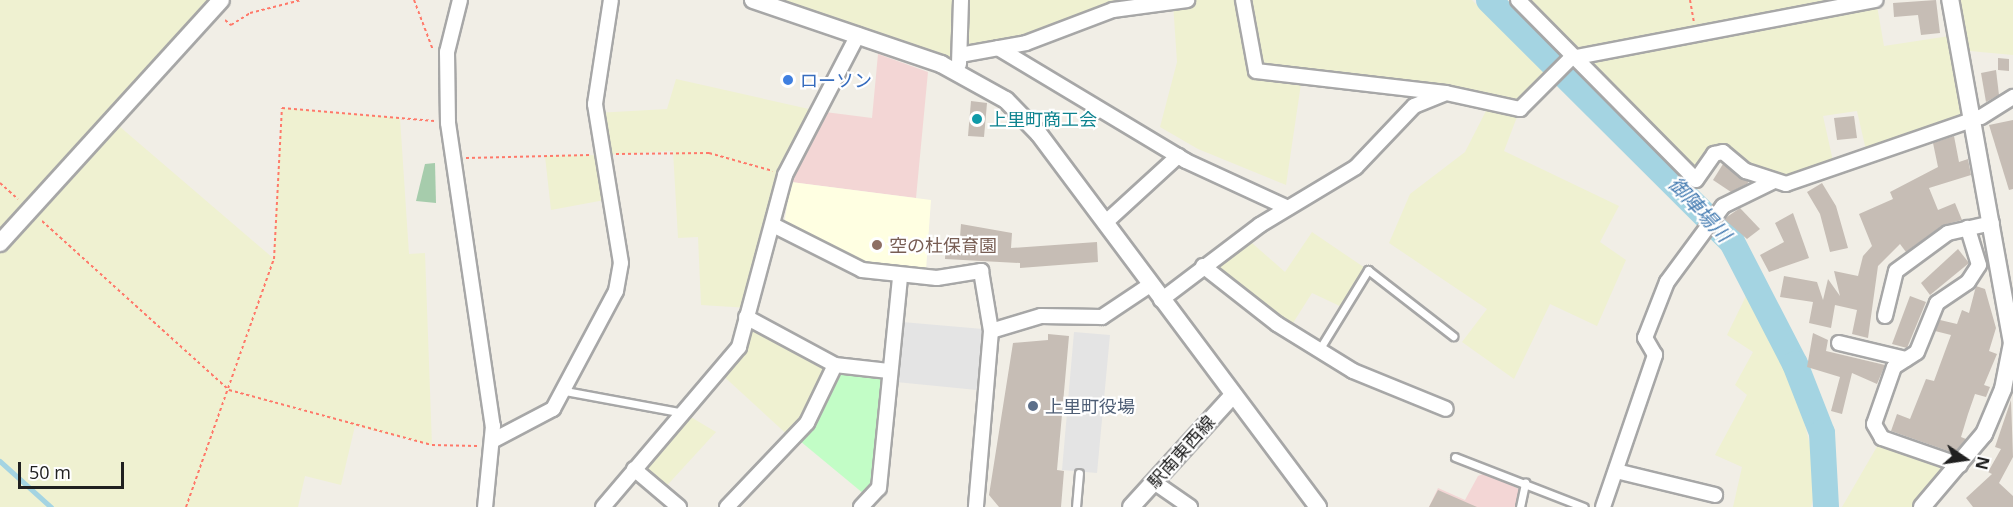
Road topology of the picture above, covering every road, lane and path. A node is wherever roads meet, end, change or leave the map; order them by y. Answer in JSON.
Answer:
{"nodes":[{"id":1,"x":301,"y":0,"type":"edge"},
{"id":2,"x":414,"y":0,"type":"edge"},
{"id":3,"x":460,"y":0,"type":"edge"},
{"id":4,"x":611,"y":0,"type":"edge"},
{"id":5,"x":753,"y":0,"type":"edge"},
{"id":6,"x":961,"y":0,"type":"edge"},
{"id":7,"x":1187,"y":0,"type":"edge"},
{"id":8,"x":1243,"y":0,"type":"edge"},
{"id":9,"x":1518,"y":0,"type":"edge"},
{"id":10,"x":1690,"y":0,"type":"edge"},
{"id":11,"x":1876,"y":0,"type":"edge"},
{"id":12,"x":1950,"y":0,"type":"edge"},
{"id":13,"x":217,"y":5,"type":"edge"},
{"id":14,"x":1696,"y":33,"type":"junction"},
{"id":15,"x":858,"y":35,"type":"junction"},
{"id":16,"x":998,"y":48,"type":"junction"},
{"id":17,"x":1570,"y":59,"type":"junction"},
{"id":18,"x":959,"y":63,"type":"junction"},
{"id":19,"x":447,"y":68,"type":"junction"},
{"id":20,"x":1446,"y":93,"type":"junction"},
{"id":21,"x":2013,"y":97,"type":"edge"},
{"id":22,"x":1971,"y":120,"type":"junction"},
{"id":23,"x":448,"y":123,"type":"junction"},
{"id":24,"x":600,"y":155,"type":"junction"},
{"id":25,"x":1178,"y":156,"type":"junction"},
{"id":26,"x":452,"y":158,"type":"junction"},
{"id":27,"x":785,"y":175,"type":"junction"},
{"id":28,"x":1774,"y":181,"type":"junction"},
{"id":29,"x":0,"y":183,"type":"edge"},
{"id":30,"x":1288,"y":208,"type":"junction"},
{"id":31,"x":30,"y":210,"type":"junction"},
{"id":32,"x":1106,"y":222,"type":"junction"},
{"id":33,"x":1992,"y":223,"type":"junction"},
{"id":34,"x":773,"y":225,"type":"junction"},
{"id":35,"x":1968,"y":228,"type":"junction"},
{"id":36,"x":0,"y":243,"type":"edge"},
{"id":37,"x":1203,"y":266,"type":"junction"},
{"id":38,"x":900,"y":277,"type":"junction"},
{"id":39,"x":1150,"y":285,"type":"junction"},
{"id":40,"x":1161,"y":300,"type":"junction"},
{"id":41,"x":1885,"y":316,"type":"dead end"},
{"id":42,"x":746,"y":317,"type":"junction"},
{"id":43,"x":991,"y":331,"type":"junction"},
{"id":44,"x":1453,"y":336,"type":"dead end"},
{"id":45,"x":1839,"y":343,"type":"dead end"},
{"id":46,"x":1318,"y":350,"type":"junction"},
{"id":47,"x":1906,"y":359,"type":"junction"},
{"id":48,"x":835,"y":364,"type":"junction"},
{"id":49,"x":889,"y":371,"type":"junction"},
{"id":50,"x":2008,"y":388,"type":"edge"},
{"id":51,"x":229,"y":390,"type":"junction"},
{"id":52,"x":565,"y":391,"type":"junction"},
{"id":53,"x":1231,"y":397,"type":"junction"},
{"id":54,"x":1446,"y":408,"type":"dead end"},
{"id":55,"x":684,"y":413,"type":"junction"},
{"id":56,"x":492,"y":441,"type":"junction"},
{"id":57,"x":1455,"y":457,"type":"dead end"},
{"id":58,"x":1960,"y":465,"type":"junction"},
{"id":59,"x":634,"y":469,"type":"junction"},
{"id":60,"x":1616,"y":471,"type":"junction"},
{"id":61,"x":1079,"y":473,"type":"dead end"},
{"id":62,"x":1154,"y":482,"type":"junction"},
{"id":63,"x":1525,"y":483,"type":"junction"},
{"id":64,"x":1715,"y":495,"type":"dead end"},
{"id":65,"x":186,"y":507,"type":"edge"},
{"id":66,"x":485,"y":507,"type":"edge"},
{"id":67,"x":603,"y":507,"type":"edge"},
{"id":68,"x":679,"y":507,"type":"edge"},
{"id":69,"x":727,"y":507,"type":"edge"},
{"id":70,"x":861,"y":507,"type":"edge"},
{"id":71,"x":976,"y":507,"type":"edge"},
{"id":72,"x":1076,"y":507,"type":"edge"},
{"id":73,"x":1131,"y":507,"type":"edge"},
{"id":74,"x":1190,"y":507,"type":"edge"},
{"id":75,"x":1318,"y":507,"type":"edge"},
{"id":76,"x":1520,"y":507,"type":"edge"},
{"id":77,"x":1584,"y":507,"type":"edge"},
{"id":78,"x":1603,"y":507,"type":"edge"},
{"id":79,"x":1922,"y":507,"type":"edge"}],
"edges":[{"from":1,"to":13,"type":"path"},
{"from":2,"to":19,"type":"path"},
{"from":3,"to":19,"type":"street"},
{"from":4,"to":24,"type":"street"},
{"from":5,"to":15,"type":"street"},
{"from":6,"to":18,"type":"street"},
{"from":7,"to":16,"type":"street"},
{"from":8,"to":20,"type":"street"},
{"from":9,"to":17,"type":"street"},
{"from":10,"to":14,"type":"path"},
{"from":11,"to":14,"type":"street"},
{"from":12,"to":22,"type":"street"},
{"from":13,"to":31,"type":"street"},
{"from":14,"to":17,"type":"street"},
{"from":15,"to":18,"type":"street"},
{"from":15,"to":27,"type":"street"},
{"from":16,"to":18,"type":"street"},
{"from":16,"to":25,"type":"street"},
{"from":17,"to":20,"type":"street"},
{"from":17,"to":28,"type":"street"},
{"from":18,"to":32,"type":"street"},
{"from":19,"to":23,"type":"street"},
{"from":20,"to":30,"type":"street"},
{"from":21,"to":22,"type":"street"},
{"from":22,"to":28,"type":"street"},
{"from":22,"to":33,"type":"street"},
{"from":23,"to":26,"type":"street"},
{"from":23,"to":51,"type":"path"},
{"from":24,"to":26,"type":"path"},
{"from":24,"to":27,"type":"path"},
{"from":24,"to":52,"type":"street"},
{"from":25,"to":30,"type":"street"},
{"from":25,"to":32,"type":"street"},
{"from":26,"to":56,"type":"street"},
{"from":27,"to":34,"type":"street"},
{"from":28,"to":60,"type":"street"},
{"from":29,"to":31,"type":"path"},
{"from":30,"to":37,"type":"street"},
{"from":31,"to":36,"type":"street"},
{"from":31,"to":51,"type":"path"},
{"from":32,"to":39,"type":"street"},
{"from":33,"to":35,"type":"street"},
{"from":33,"to":50,"type":"street"},
{"from":34,"to":38,"type":"street"},
{"from":34,"to":42,"type":"street"},
{"from":35,"to":41,"type":"street"},
{"from":35,"to":47,"type":"street"},
{"from":37,"to":40,"type":"street"},
{"from":37,"to":46,"type":"street"},
{"from":38,"to":43,"type":"street"},
{"from":38,"to":49,"type":"street"},
{"from":39,"to":40,"type":"street"},
{"from":39,"to":43,"type":"street"},
{"from":40,"to":53,"type":"street"},
{"from":42,"to":48,"type":"street"},
{"from":42,"to":55,"type":"street"},
{"from":43,"to":71,"type":"street"},
{"from":44,"to":46,"type":"lane"},
{"from":45,"to":47,"type":"street"},
{"from":46,"to":54,"type":"street"},
{"from":47,"to":58,"type":"street"},
{"from":48,"to":49,"type":"street"},
{"from":48,"to":69,"type":"street"},
{"from":49,"to":70,"type":"street"},
{"from":50,"to":58,"type":"street"},
{"from":51,"to":56,"type":"path"},
{"from":51,"to":65,"type":"path"},
{"from":52,"to":55,"type":"lane"},
{"from":52,"to":56,"type":"street"},
{"from":53,"to":62,"type":"street","name":"駅南東西線"},
{"from":53,"to":75,"type":"street"},
{"from":55,"to":59,"type":"street"},
{"from":56,"to":66,"type":"street"},
{"from":57,"to":63,"type":"lane"},
{"from":58,"to":79,"type":"street"},
{"from":59,"to":67,"type":"street"},
{"from":59,"to":68,"type":"street"},
{"from":60,"to":64,"type":"street"},
{"from":60,"to":78,"type":"street"},
{"from":61,"to":72,"type":"lane"},
{"from":62,"to":73,"type":"street","name":"駅南東西線"},
{"from":62,"to":74,"type":"street"},
{"from":63,"to":76,"type":"lane"},
{"from":63,"to":77,"type":"lane"}]}
